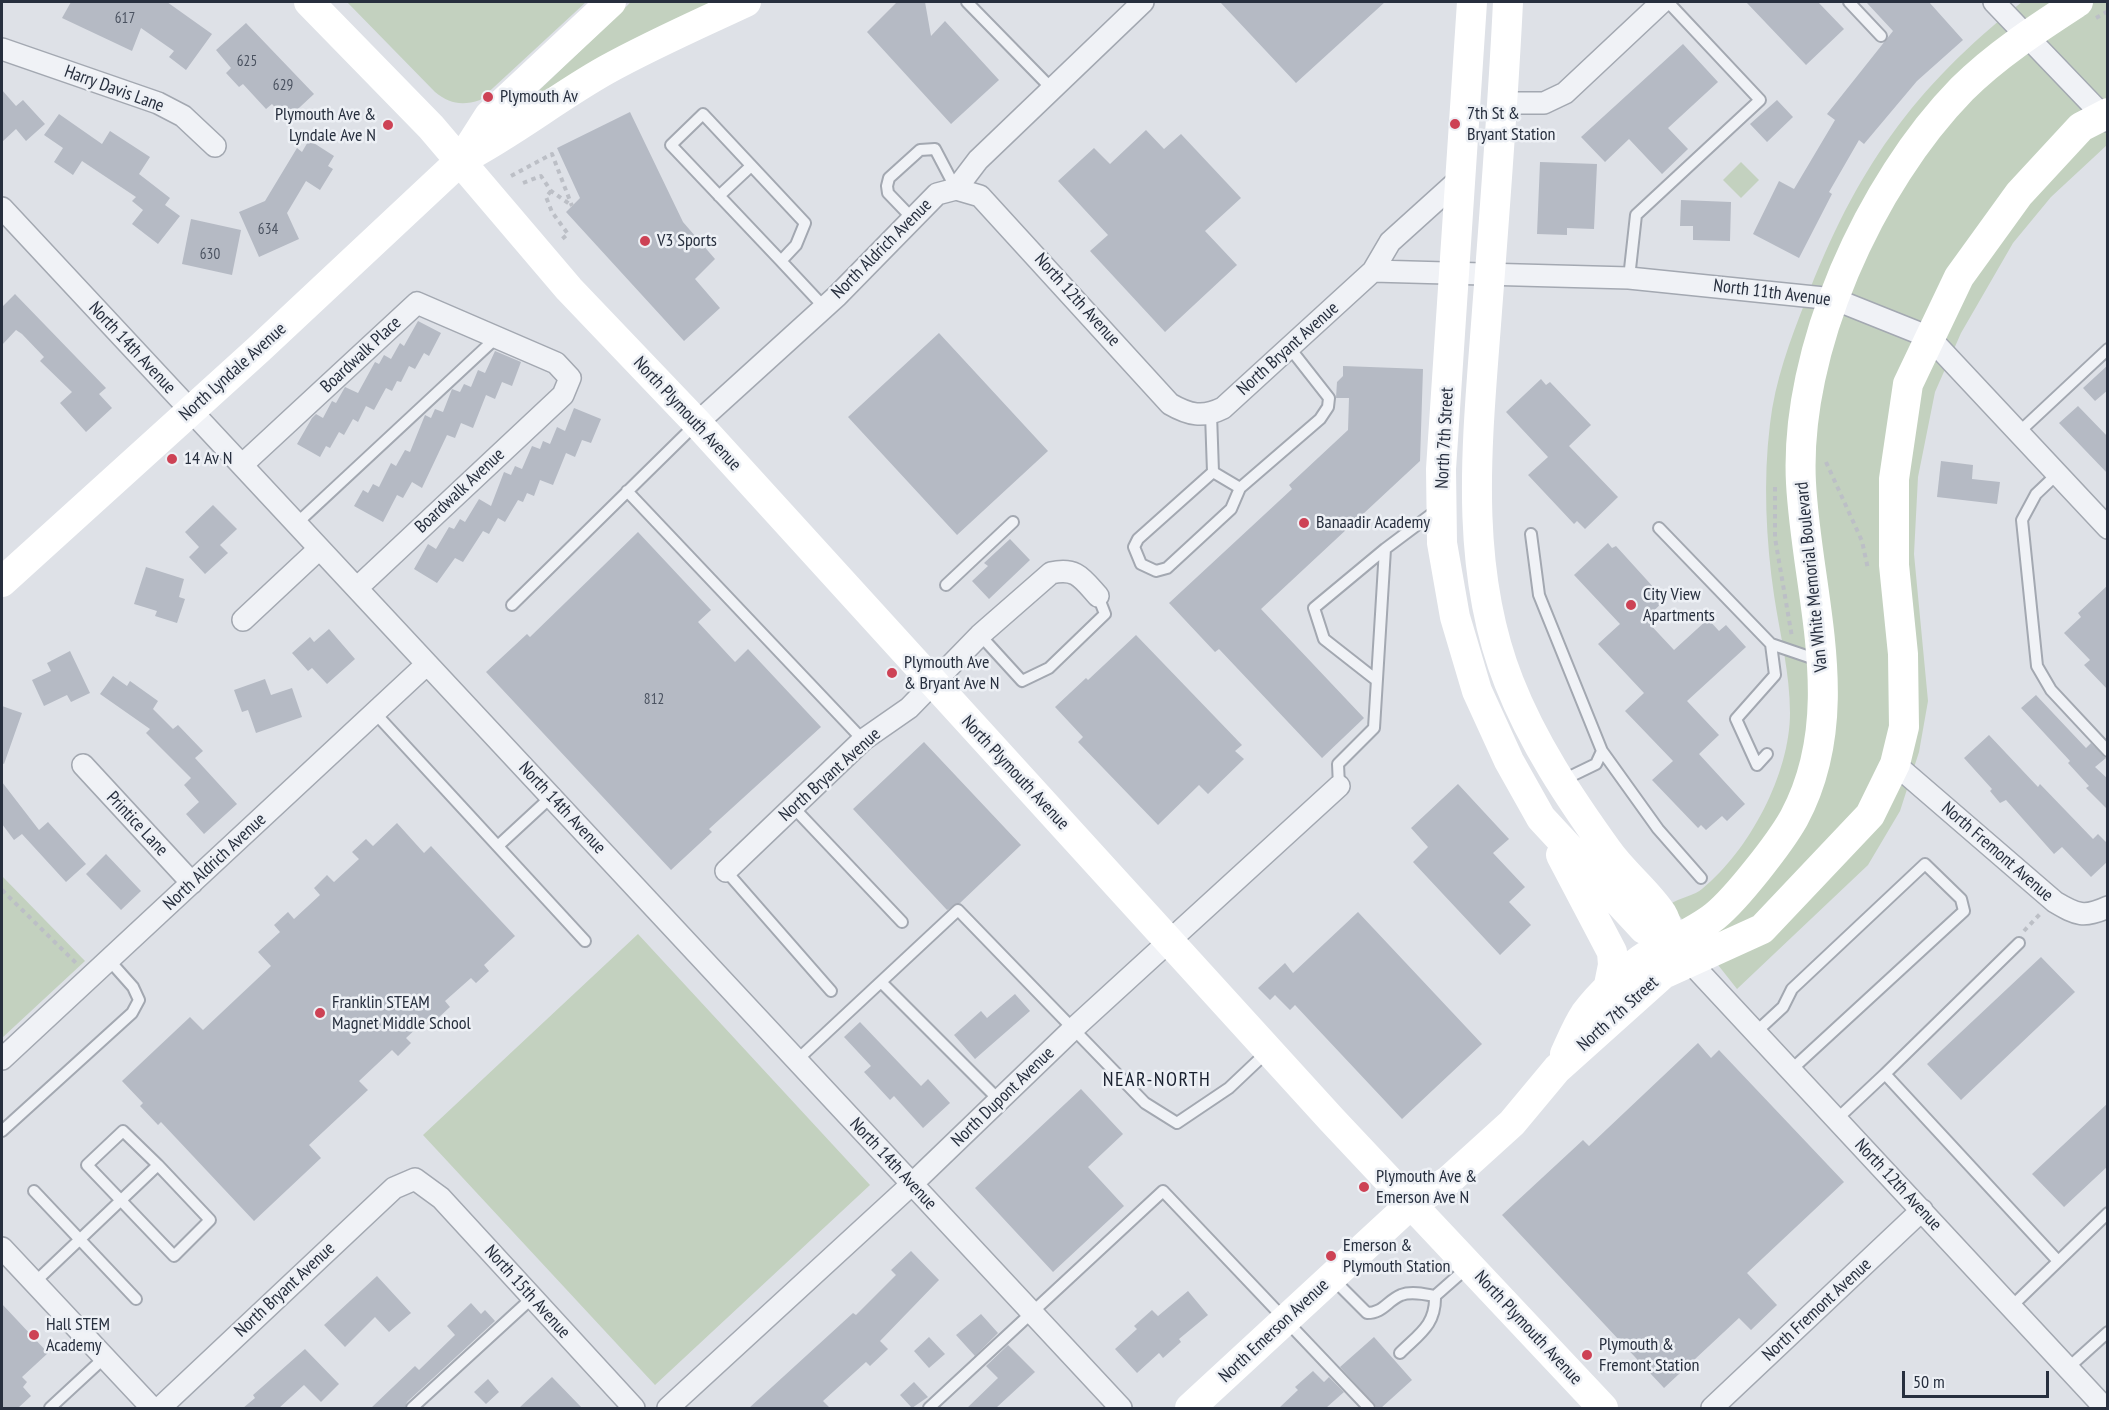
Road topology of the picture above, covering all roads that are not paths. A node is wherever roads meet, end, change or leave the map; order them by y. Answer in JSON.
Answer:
{"nodes":[{"id":1,"x":309,"y":2,"type":"edge"},
{"id":2,"x":611,"y":2,"type":"edge"},
{"id":3,"x":746,"y":2,"type":"edge"},
{"id":4,"x":967,"y":2,"type":"edge"},
{"id":5,"x":1143,"y":2,"type":"edge"},
{"id":6,"x":1472,"y":2,"type":"edge"},
{"id":7,"x":1508,"y":2,"type":"edge"},
{"id":8,"x":1662,"y":2,"type":"edge"},
{"id":9,"x":1668,"y":2,"type":"edge"},
{"id":10,"x":1849,"y":2,"type":"edge"},
{"id":11,"x":1994,"y":2,"type":"edge"},
{"id":12,"x":2078,"y":2,"type":"edge"},
{"id":13,"x":1881,"y":36,"type":"dead end"},
{"id":14,"x":2026,"y":36,"type":"junction"},
{"id":15,"x":2,"y":49,"type":"edge"},
{"id":16,"x":1053,"y":90,"type":"junction"},
{"id":17,"x":1502,"y":104,"type":"junction"},
{"id":18,"x":2106,"y":117,"type":"edge"},
{"id":19,"x":215,"y":146,"type":"dead end"},
{"id":20,"x":461,"y":160,"type":"junction"},
{"id":21,"x":752,"y":166,"type":"junction"},
{"id":22,"x":1462,"y":177,"type":"junction"},
{"id":23,"x":956,"y":189,"type":"junction"},
{"id":24,"x":720,"y":196,"type":"junction"},
{"id":25,"x":2,"y":208,"type":"edge"},
{"id":26,"x":913,"y":219,"type":"junction"},
{"id":27,"x":781,"y":261,"type":"junction"},
{"id":28,"x":1373,"y":271,"type":"junction"},
{"id":29,"x":1455,"y":272,"type":"junction"},
{"id":30,"x":1490,"y":274,"type":"junction"},
{"id":31,"x":1629,"y":278,"type":"junction"},
{"id":32,"x":1834,"y":299,"type":"junction"},
{"id":33,"x":824,"y":307,"type":"junction"},
{"id":34,"x":497,"y":337,"type":"junction"},
{"id":35,"x":1929,"y":338,"type":"junction"},
{"id":36,"x":1289,"y":348,"type":"junction"},
{"id":37,"x":2108,"y":349,"type":"edge"},
{"id":38,"x":563,"y":395,"type":"joint"},
{"id":39,"x":190,"y":410,"type":"junction"},
{"id":40,"x":1204,"y":415,"type":"junction"},
{"id":41,"x":697,"y":423,"type":"junction"},
{"id":42,"x":2017,"y":434,"type":"junction"},
{"id":43,"x":242,"y":465,"type":"junction"},
{"id":44,"x":1213,"y":472,"type":"junction"},
{"id":45,"x":2056,"y":475,"type":"junction"},
{"id":46,"x":1240,"y":488,"type":"junction"},
{"id":47,"x":627,"y":491,"type":"junction"},
{"id":48,"x":1442,"y":506,"type":"junction"},
{"id":49,"x":1013,"y":522,"type":"dead end"},
{"id":50,"x":296,"y":524,"type":"junction"},
{"id":51,"x":1659,"y":528,"type":"dead end"},
{"id":52,"x":2108,"y":528,"type":"edge"},
{"id":53,"x":1531,"y":534,"type":"dead end"},
{"id":54,"x":319,"y":549,"type":"junction"},
{"id":55,"x":1385,"y":549,"type":"junction"},
{"id":56,"x":2,"y":582,"type":"edge"},
{"id":57,"x":946,"y":585,"type":"dead end"},
{"id":58,"x":357,"y":588,"type":"junction"},
{"id":59,"x":1098,"y":596,"type":"joint"},
{"id":60,"x":512,"y":605,"type":"dead end"},
{"id":61,"x":243,"y":620,"type":"dead end"},
{"id":62,"x":980,"y":635,"type":"junction"},
{"id":63,"x":1772,"y":644,"type":"junction"},
{"id":64,"x":1824,"y":662,"type":"junction"},
{"id":65,"x":427,"y":664,"type":"junction"},
{"id":66,"x":1375,"y":679,"type":"junction"},
{"id":67,"x":933,"y":685,"type":"junction"},
{"id":68,"x":375,"y":712,"type":"junction"},
{"id":69,"x":863,"y":740,"type":"junction"},
{"id":70,"x":1602,"y":751,"type":"junction"},
{"id":71,"x":2108,"y":751,"type":"edge"},
{"id":72,"x":1767,"y":754,"type":"dead end"},
{"id":73,"x":1895,"y":764,"type":"junction"},
{"id":74,"x":83,"y":765,"type":"dead end"},
{"id":75,"x":1560,"y":781,"type":"junction"},
{"id":76,"x":1339,"y":786,"type":"joint"},
{"id":77,"x":551,"y":797,"type":"junction"},
{"id":78,"x":793,"y":807,"type":"junction"},
{"id":79,"x":1542,"y":818,"type":"junction"},
{"id":80,"x":499,"y":845,"type":"junction"},
{"id":81,"x":726,"y":871,"type":"joint"},
{"id":82,"x":1701,"y":878,"type":"dead end"},
{"id":83,"x":192,"y":883,"type":"junction"},
{"id":84,"x":2108,"y":907,"type":"edge"},
{"id":85,"x":902,"y":922,"type":"dead end"},
{"id":86,"x":585,"y":941,"type":"dead end"},
{"id":87,"x":1172,"y":942,"type":"junction"},
{"id":88,"x":2019,"y":944,"type":"road end"},
{"id":89,"x":1681,"y":953,"type":"junction"},
{"id":90,"x":109,"y":960,"type":"junction"},
{"id":91,"x":881,"y":982,"type":"junction"},
{"id":92,"x":1608,"y":990,"type":"junction"},
{"id":93,"x":831,"y":991,"type":"dead end"},
{"id":94,"x":1073,"y":1029,"type":"junction"},
{"id":95,"x":1756,"y":1032,"type":"junction"},
{"id":96,"x":1269,"y":1050,"type":"junction"},
{"id":97,"x":2,"y":1059,"type":"edge"},
{"id":98,"x":796,"y":1060,"type":"junction"},
{"id":99,"x":1557,"y":1069,"type":"junction"},
{"id":100,"x":1791,"y":1070,"type":"junction"},
{"id":101,"x":1886,"y":1074,"type":"junction"},
{"id":102,"x":999,"y":1100,"type":"junction"},
{"id":103,"x":1837,"y":1119,"type":"junction"},
{"id":104,"x":2,"y":1131,"type":"edge"},
{"id":105,"x":158,"y":1165,"type":"junction"},
{"id":106,"x":415,"y":1179,"type":"joint"},
{"id":107,"x":912,"y":1184,"type":"junction"},
{"id":108,"x":34,"y":1191,"type":"dead end"},
{"id":109,"x":120,"y":1201,"type":"junction"},
{"id":110,"x":1411,"y":1204,"type":"junction"},
{"id":111,"x":1922,"y":1210,"type":"junction"},
{"id":112,"x":2108,"y":1213,"type":"edge"},
{"id":113,"x":80,"y":1240,"type":"junction"},
{"id":114,"x":2,"y":1248,"type":"edge"},
{"id":115,"x":2058,"y":1261,"type":"junction"},
{"id":116,"x":1469,"y":1266,"type":"junction"},
{"id":117,"x":1331,"y":1278,"type":"junction"},
{"id":118,"x":34,"y":1283,"type":"junction"},
{"id":119,"x":1435,"y":1296,"type":"junction"},
{"id":120,"x":532,"y":1298,"type":"junction"},
{"id":121,"x":136,"y":1299,"type":"dead end"},
{"id":122,"x":2011,"y":1307,"type":"junction"},
{"id":123,"x":1032,"y":1313,"type":"junction"},
{"id":124,"x":1286,"y":1320,"type":"junction"},
{"id":125,"x":2108,"y":1332,"type":"edge"},
{"id":126,"x":1400,"y":1353,"type":"dead end"},
{"id":127,"x":104,"y":1358,"type":"junction"},
{"id":128,"x":2068,"y":1368,"type":"junction"},
{"id":129,"x":50,"y":1408,"type":"edge"},
{"id":130,"x":152,"y":1408,"type":"edge"},
{"id":131,"x":160,"y":1408,"type":"edge"},
{"id":132,"x":412,"y":1408,"type":"edge"},
{"id":133,"x":634,"y":1408,"type":"edge"},
{"id":134,"x":668,"y":1408,"type":"edge"},
{"id":135,"x":929,"y":1408,"type":"edge"},
{"id":136,"x":1121,"y":1408,"type":"edge"},
{"id":137,"x":1190,"y":1408,"type":"edge"},
{"id":138,"x":1369,"y":1408,"type":"edge"},
{"id":139,"x":1603,"y":1408,"type":"edge"},
{"id":140,"x":1712,"y":1408,"type":"edge"},
{"id":141,"x":2105,"y":1408,"type":"edge"}],
"edges":[{"from":1,"to":20,"type":"main road","name":"North Plymouth Avenue"},
{"from":2,"to":20,"type":"main road"},
{"from":3,"to":20,"type":"main road"},
{"from":4,"to":16,"type":"lane"},
{"from":5,"to":16,"type":"street","name":"North Aldrich Avenue"},
{"from":6,"to":22,"type":"main road","name":"North 7th Street"},
{"from":7,"to":17,"type":"main road","name":"North 7th Street"},
{"from":8,"to":17,"type":"street"},
{"from":9,"to":31,"type":"lane"},
{"from":10,"to":13,"type":"lane"},
{"from":11,"to":14,"type":"street"},
{"from":12,"to":14,"type":"main road","name":"Van White Memorial Boulevard"},
{"from":14,"to":18,"type":"street"},
{"from":14,"to":32,"type":"main road","name":"Van White Memorial Boulevard"},
{"from":15,"to":19,"type":"street","name":"Harry Davis Lane"},
{"from":16,"to":23,"type":"street","name":"North Aldrich Avenue"},
{"from":17,"to":30,"type":"main road","name":"North 7th Street"},
{"from":18,"to":35,"type":"main road"},
{"from":20,"to":39,"type":"main road","name":"North Lyndale Avenue"},
{"from":20,"to":41,"type":"main road","name":"North Plymouth Avenue"},
{"from":21,"to":24,"type":"lane"},
{"from":21,"to":24,"type":"lane"},
{"from":21,"to":27,"type":"lane"},
{"from":22,"to":28,"type":"street","name":"North Bryant Avenue"},
{"from":22,"to":29,"type":"main road","name":"North 7th Street"},
{"from":23,"to":26,"type":"street","name":"North Aldrich Avenue"},
{"from":23,"to":26,"type":"lane"},
{"from":23,"to":40,"type":"street","name":"North 12th Avenue"},
{"from":24,"to":27,"type":"lane"},
{"from":25,"to":39,"type":"street","name":"North 14th Avenue"},
{"from":26,"to":33,"type":"street","name":"North Aldrich Avenue"},
{"from":27,"to":33,"type":"lane"},
{"from":28,"to":29,"type":"street"},
{"from":28,"to":36,"type":"street","name":"North Bryant Avenue"},
{"from":29,"to":30,"type":"street","name":"North 11th Avenue"},
{"from":29,"to":48,"type":"main road","name":"North 7th Street"},
{"from":30,"to":31,"type":"street","name":"North 11th Avenue"},
{"from":30,"to":75,"type":"main road","name":"North 7th Street"},
{"from":31,"to":32,"type":"street","name":"North 11th Avenue"},
{"from":32,"to":35,"type":"street","name":"North 11th Avenue"},
{"from":32,"to":64,"type":"main road","name":"Van White Memorial Boulevard"},
{"from":33,"to":41,"type":"street","name":"North Aldrich Avenue"},
{"from":34,"to":38,"type":"street","name":"Boardwalk Place"},
{"from":34,"to":43,"type":"street","name":"Boardwalk Place"},
{"from":34,"to":50,"type":"lane"},
{"from":35,"to":42,"type":"street","name":"North 11th Avenue"},
{"from":35,"to":73,"type":"main road"},
{"from":36,"to":40,"type":"street","name":"North Bryant Avenue"},
{"from":36,"to":46,"type":"lane"},
{"from":37,"to":42,"type":"lane"},
{"from":38,"to":58,"type":"street","name":"Boardwalk Avenue"},
{"from":39,"to":43,"type":"street","name":"North 14th Avenue"},
{"from":39,"to":56,"type":"main road","name":"North Lyndale Avenue"},
{"from":40,"to":44,"type":"lane"},
{"from":41,"to":47,"type":"lane"},
{"from":41,"to":67,"type":"main road","name":"North Plymouth Avenue"},
{"from":42,"to":45,"type":"street","name":"North 11th Avenue"},
{"from":43,"to":50,"type":"street","name":"North 14th Avenue"},
{"from":44,"to":46,"type":"lane"},
{"from":44,"to":46,"type":"lane"},
{"from":45,"to":52,"type":"street","name":"North 11th Avenue"},
{"from":45,"to":71,"type":"lane"},
{"from":47,"to":60,"type":"lane"},
{"from":47,"to":69,"type":"lane"},
{"from":48,"to":55,"type":"lane"},
{"from":48,"to":79,"type":"main road","name":"North 7th Street"},
{"from":49,"to":57,"type":"lane"},
{"from":50,"to":54,"type":"street","name":"North 14th Avenue"},
{"from":51,"to":63,"type":"lane"},
{"from":53,"to":70,"type":"lane"},
{"from":54,"to":58,"type":"street","name":"North 14th Avenue"},
{"from":54,"to":61,"type":"street"},
{"from":55,"to":66,"type":"lane"},
{"from":55,"to":66,"type":"lane"},
{"from":58,"to":65,"type":"street","name":"North 14th Avenue"},
{"from":59,"to":62,"type":"street","name":"North Bryant Avenue"},
{"from":59,"to":62,"type":"lane"},
{"from":62,"to":67,"type":"street","name":"North Bryant Avenue"},
{"from":63,"to":64,"type":"lane"},
{"from":63,"to":72,"type":"lane"},
{"from":64,"to":89,"type":"main road","name":"Van White Memorial Boulevard"},
{"from":65,"to":68,"type":"street","name":"North Aldrich Avenue"},
{"from":65,"to":77,"type":"street","name":"North 14th Avenue"},
{"from":66,"to":76,"type":"lane"},
{"from":67,"to":69,"type":"street","name":"North Bryant Avenue"},
{"from":67,"to":87,"type":"main road","name":"North Plymouth Avenue"},
{"from":68,"to":80,"type":"lane"},
{"from":68,"to":83,"type":"street","name":"North Aldrich Avenue"},
{"from":69,"to":78,"type":"street","name":"North Bryant Avenue"},
{"from":70,"to":75,"type":"lane"},
{"from":70,"to":82,"type":"lane"},
{"from":73,"to":84,"type":"street","name":"North Fremont Avenue"},
{"from":73,"to":89,"type":"main road"},
{"from":74,"to":83,"type":"street","name":"Printice Lane"},
{"from":75,"to":89,"type":"main road","name":"North 7th Street"},
{"from":76,"to":87,"type":"street","name":"North Dupont Avenue"},
{"from":77,"to":80,"type":"lane"},
{"from":77,"to":98,"type":"street","name":"North 14th Avenue"},
{"from":78,"to":81,"type":"street","name":"North Bryant Avenue"},
{"from":78,"to":85,"type":"lane"},
{"from":79,"to":89,"type":"main road","name":"North 7th Street"},
{"from":79,"to":92,"type":"main road"},
{"from":80,"to":86,"type":"lane"},
{"from":81,"to":93,"type":"lane"},
{"from":83,"to":90,"type":"street","name":"North Aldrich Avenue"},
{"from":87,"to":94,"type":"street","name":"North Dupont Avenue"},
{"from":87,"to":96,"type":"main road","name":"North Plymouth Avenue"},
{"from":88,"to":101,"type":"lane"},
{"from":89,"to":92,"type":"main road","name":"North 7th Street"},
{"from":89,"to":95,"type":"street","name":"North 12th Avenue"},
{"from":89,"to":99,"type":"main road","name":"North 7th Street"},
{"from":90,"to":97,"type":"street","name":"North Aldrich Avenue"},
{"from":90,"to":104,"type":"lane"},
{"from":91,"to":94,"type":"lane"},
{"from":91,"to":98,"type":"lane"},
{"from":91,"to":102,"type":"lane"},
{"from":92,"to":99,"type":"main road","name":"North 7th Street"},
{"from":94,"to":96,"type":"lane"},
{"from":94,"to":102,"type":"street","name":"North Dupont Avenue"},
{"from":95,"to":100,"type":"street","name":"North 12th Avenue"},
{"from":95,"to":100,"type":"lane"},
{"from":96,"to":110,"type":"main road","name":"North Plymouth Avenue"},
{"from":98,"to":107,"type":"street","name":"North 14th Avenue"},
{"from":99,"to":110,"type":"main road","name":"North 7th Street"},
{"from":100,"to":103,"type":"street","name":"North 12th Avenue"},
{"from":101,"to":103,"type":"lane"},
{"from":101,"to":115,"type":"lane"},
{"from":102,"to":107,"type":"street","name":"North Dupont Avenue"},
{"from":103,"to":111,"type":"street","name":"North 12th Avenue"},
{"from":105,"to":109,"type":"lane"},
{"from":105,"to":109,"type":"lane"},
{"from":105,"to":109,"type":"lane"},
{"from":106,"to":120,"type":"street","name":"North 15th Avenue"},
{"from":106,"to":131,"type":"street","name":"North Bryant Avenue"},
{"from":107,"to":123,"type":"street","name":"North 14th Avenue"},
{"from":107,"to":134,"type":"street","name":"North Dupont Avenue"},
{"from":108,"to":113,"type":"lane"},
{"from":109,"to":113,"type":"lane"},
{"from":110,"to":116,"type":"main road","name":"North Plymouth Avenue"},
{"from":110,"to":117,"type":"main road","name":"North Emerson Avenue"},
{"from":111,"to":122,"type":"street","name":"North 12th Avenue"},
{"from":111,"to":140,"type":"street","name":"North Fremont Avenue"},
{"from":112,"to":115,"type":"lane"},
{"from":113,"to":118,"type":"lane"},
{"from":113,"to":121,"type":"lane"},
{"from":114,"to":118,"type":"street"},
{"from":115,"to":122,"type":"lane"},
{"from":116,"to":119,"type":"lane"},
{"from":116,"to":139,"type":"main road","name":"North Plymouth Avenue"},
{"from":117,"to":119,"type":"lane"},
{"from":117,"to":124,"type":"main road","name":"North Emerson Avenue"},
{"from":118,"to":127,"type":"street"},
{"from":119,"to":126,"type":"lane"},
{"from":120,"to":132,"type":"lane"},
{"from":120,"to":133,"type":"street","name":"North 15th Avenue"},
{"from":122,"to":128,"type":"street","name":"North 12th Avenue"},
{"from":123,"to":124,"type":"lane"},
{"from":123,"to":135,"type":"lane"},
{"from":123,"to":136,"type":"street","name":"North 14th Avenue"},
{"from":124,"to":137,"type":"main road","name":"North Emerson Avenue"},
{"from":124,"to":138,"type":"lane"},
{"from":125,"to":128,"type":"lane"},
{"from":127,"to":129,"type":"lane"},
{"from":127,"to":130,"type":"street"},
{"from":128,"to":141,"type":"street","name":"North 12th Avenue"}]}
